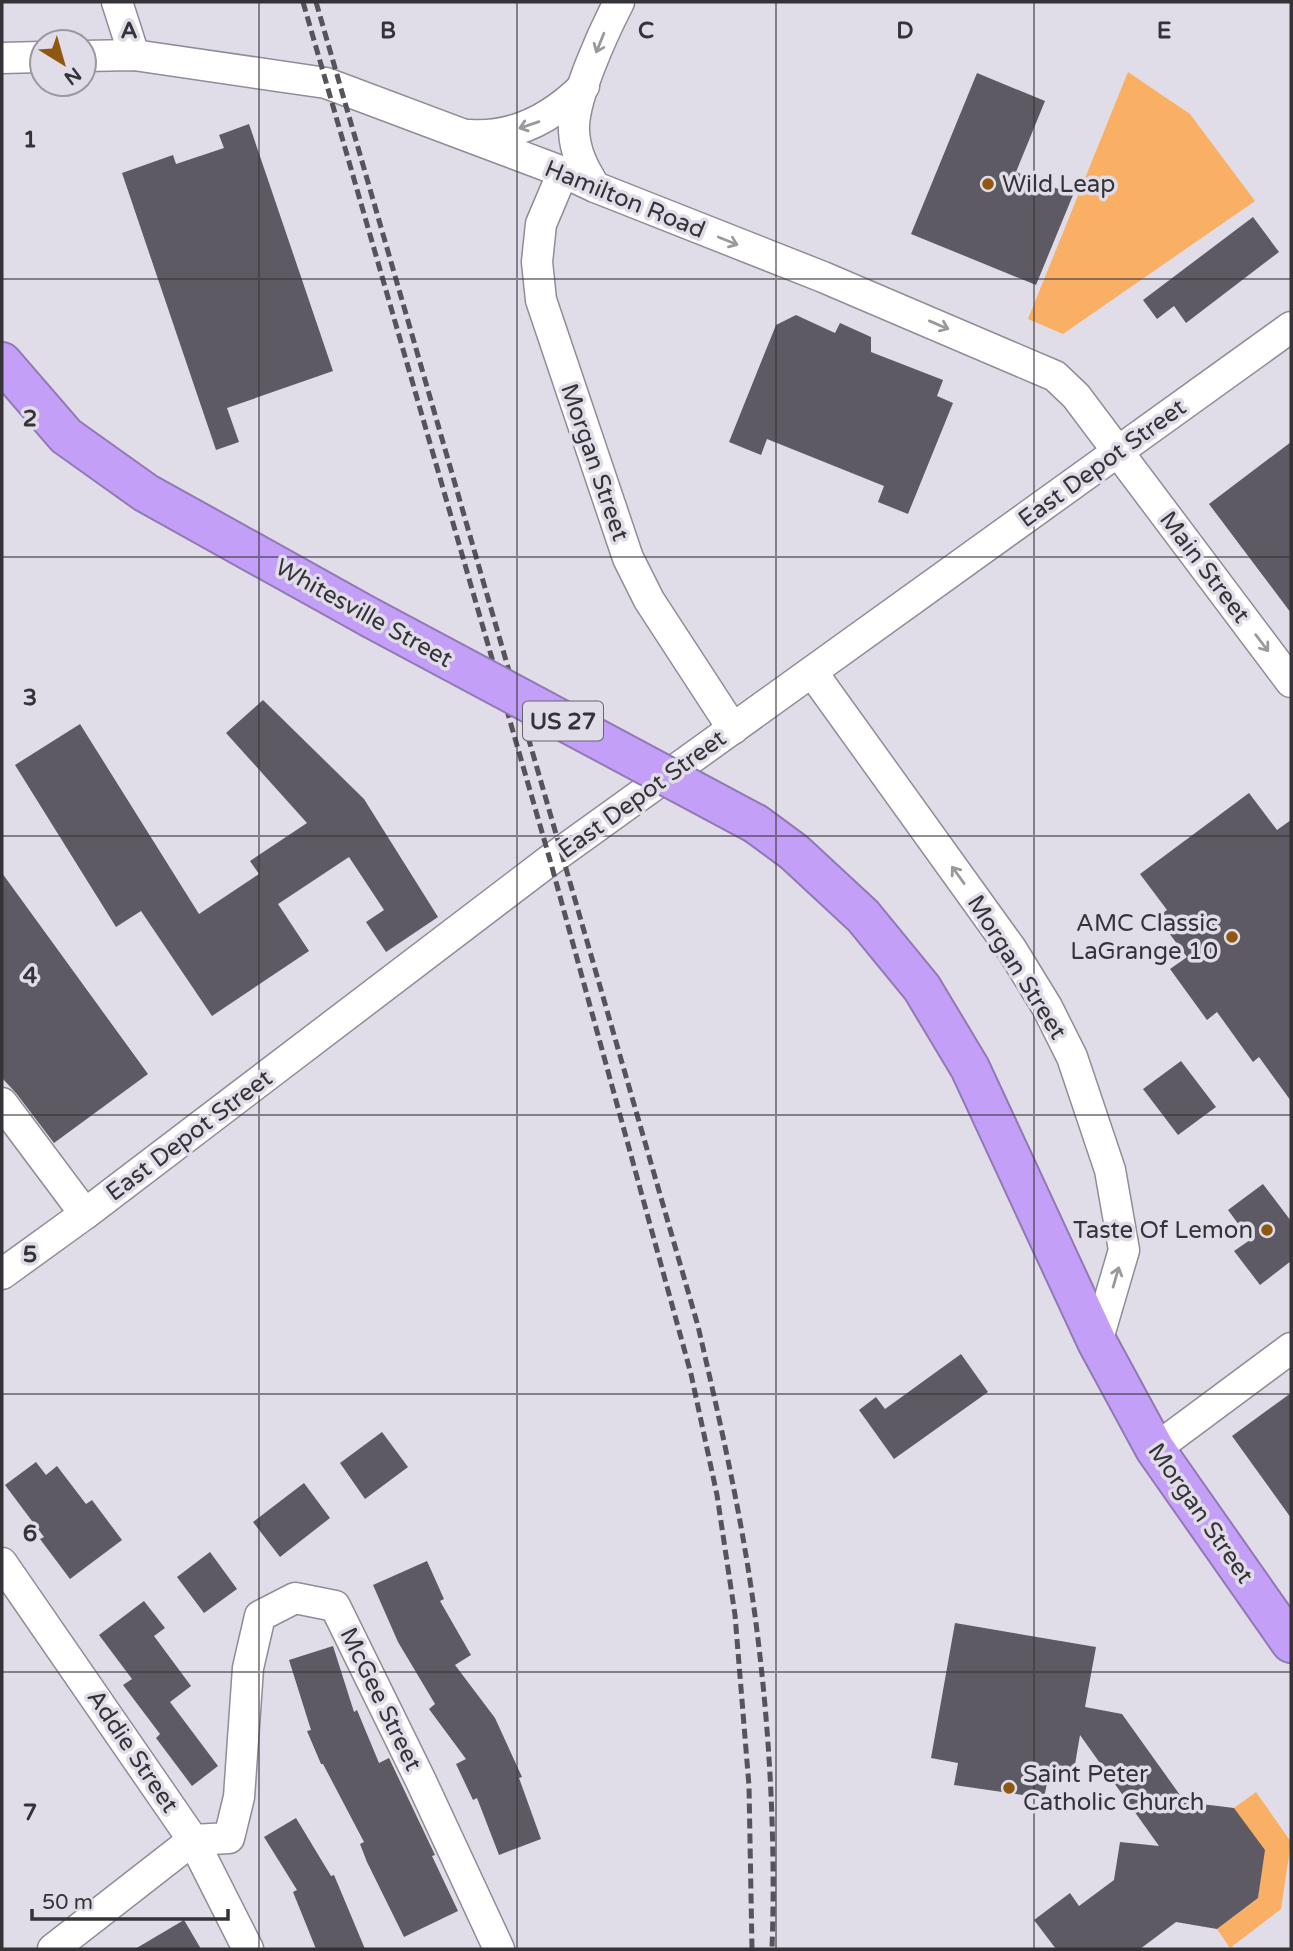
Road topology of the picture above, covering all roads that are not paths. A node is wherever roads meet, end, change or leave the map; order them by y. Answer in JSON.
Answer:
{"nodes":[{"id":1,"x":117,"y":2,"type":"edge"},
{"id":2,"x":618,"y":2,"type":"edge"},
{"id":3,"x":134,"y":55,"type":"junction"},
{"id":4,"x":98,"y":56,"type":"edge"},
{"id":5,"x":28,"y":57,"type":"edge"},
{"id":6,"x":2,"y":58,"type":"edge"},
{"id":7,"x":584,"y":86,"type":"junction"},
{"id":8,"x":460,"y":134,"type":"junction"},
{"id":9,"x":563,"y":172,"type":"junction"},
{"id":10,"x":594,"y":187,"type":"junction"},
{"id":11,"x":1291,"y":327,"type":"edge"},
{"id":12,"x":2,"y":362,"type":"edge"},
{"id":13,"x":1118,"y":452,"type":"junction"},
{"id":14,"x":811,"y":672,"type":"junction"},
{"id":15,"x":1291,"y":682,"type":"edge"},
{"id":16,"x":733,"y":729,"type":"junction"},
{"id":17,"x":756,"y":824,"type":"joint"},
{"id":18,"x":2,"y":1103,"type":"edge"},
{"id":19,"x":85,"y":1214,"type":"junction"},
{"id":20,"x":2,"y":1274,"type":"edge"},
{"id":21,"x":1097,"y":1342,"type":"junction"},
{"id":22,"x":1291,"y":1348,"type":"edge"},
{"id":23,"x":1155,"y":1449,"type":"junction"},
{"id":24,"x":2,"y":1563,"type":"edge"},
{"id":25,"x":1291,"y":1643,"type":"edge"},
{"id":26,"x":193,"y":1840,"type":"junction"},
{"id":27,"x":53,"y":1949,"type":"edge"},
{"id":28,"x":248,"y":1949,"type":"edge"},
{"id":29,"x":499,"y":1949,"type":"edge"}],
"edges":[{"from":1,"to":3,"type":"street"},
{"from":2,"to":7,"type":"street","one_way":true},
{"from":3,"to":4,"type":"street","name":"Hamilton Road"},
{"from":3,"to":8,"type":"street","name":"Hamilton Road"},
{"from":5,"to":6,"type":"street"},
{"from":7,"to":8,"type":"street","one_way":true},
{"from":7,"to":10,"type":"street"},
{"from":8,"to":9,"type":"street","name":"Hamilton Road"},
{"from":9,"to":10,"type":"street","name":"Hamilton Road"},
{"from":9,"to":16,"type":"street","name":"Morgan Street"},
{"from":10,"to":13,"type":"street","name":"Hamilton Road","one_way":true},
{"from":11,"to":13,"type":"street","name":"East Depot Street"},
{"from":12,"to":17,"type":"highway","name":"Whitesville Street","number":"US 27","bridge":true},
{"from":13,"to":14,"type":"street","name":"East Depot Street"},
{"from":13,"to":15,"type":"street","name":"Main Street","one_way":true},
{"from":14,"to":16,"type":"street","name":"East Depot Street"},
{"from":21,"to":14,"type":"street","name":"Morgan Street","one_way":true},
{"from":16,"to":19,"type":"street","name":"East Depot Street"},
{"from":17,"to":21,"type":"highway","name":"Morgan Street","number":"US 27"},
{"from":18,"to":19,"type":"street"},
{"from":19,"to":20,"type":"street","name":"East Depot Street"},
{"from":21,"to":23,"type":"highway","name":"Morgan Street","number":"US 27"},
{"from":22,"to":23,"type":"street"},
{"from":23,"to":25,"type":"highway","name":"Morgan Street","number":"US 27"},
{"from":24,"to":26,"type":"street","name":"Addie Street"},
{"from":26,"to":27,"type":"street"},
{"from":26,"to":28,"type":"street","name":"Addie Street"},
{"from":26,"to":29,"type":"street","name":"McGee Street"}]}
